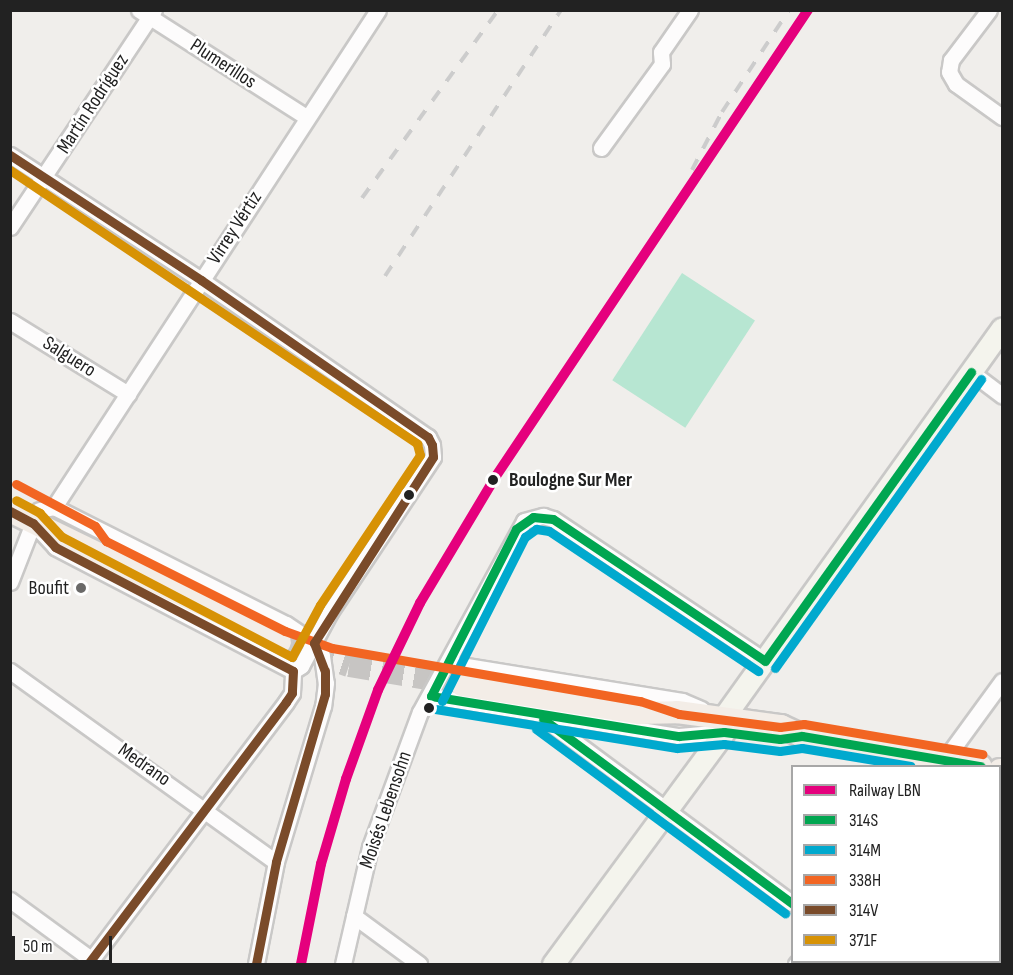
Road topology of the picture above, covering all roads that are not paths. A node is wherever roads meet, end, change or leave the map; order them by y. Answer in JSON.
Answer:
{"nodes":[{"id":1,"x":378,"y":10,"type":"edge"},
{"id":2,"x":690,"y":10,"type":"edge"},
{"id":3,"x":989,"y":10,"type":"edge"},
{"id":4,"x":148,"y":13,"type":"edge"},
{"id":5,"x":306,"y":117,"type":"junction"},
{"id":6,"x":1002,"y":117,"type":"edge"},
{"id":7,"x":601,"y":148,"type":"dead end"},
{"id":8,"x":10,"y":155,"type":"edge"},
{"id":9,"x":44,"y":177,"type":"junction"},
{"id":10,"x":10,"y":227,"type":"edge"},
{"id":11,"x":201,"y":280,"type":"junction"},
{"id":12,"x":10,"y":321,"type":"edge"},
{"id":13,"x":1002,"y":329,"type":"edge"},
{"id":14,"x":971,"y":372,"type":"junction"},
{"id":15,"x":128,"y":394,"type":"junction"},
{"id":16,"x":1002,"y":395,"type":"edge"},
{"id":17,"x":10,"y":495,"type":"edge"},
{"id":18,"x":10,"y":511,"type":"edge"},
{"id":19,"x":42,"y":513,"type":"junction"},
{"id":20,"x":10,"y":582,"type":"edge"},
{"id":21,"x":280,"y":642,"type":"tunnel mouth"},
{"id":22,"x":314,"y":643,"type":"junction"},
{"id":23,"x":765,"y":661,"type":"junction"},
{"id":24,"x":448,"y":663,"type":"junction"},
{"id":25,"x":10,"y":671,"type":"edge"},
{"id":26,"x":293,"y":671,"type":"junction"},
{"id":27,"x":1002,"y":681,"type":"edge"},
{"id":28,"x":462,"y":685,"type":"tunnel mouth"},
{"id":29,"x":431,"y":696,"type":"junction"},
{"id":30,"x":540,"y":716,"type":"junction"},
{"id":31,"x":724,"y":725,"type":"junction"},
{"id":32,"x":942,"y":764,"type":"edge"},
{"id":33,"x":961,"y":765,"type":"edge"},
{"id":34,"x":205,"y":808,"type":"junction"},
{"id":35,"x":667,"y":811,"type":"junction"},
{"id":36,"x":276,"y":862,"type":"junction"},
{"id":37,"x":10,"y":900,"type":"edge"},
{"id":38,"x":791,"y":902,"type":"edge"},
{"id":39,"x":354,"y":916,"type":"junction"},
{"id":40,"x":90,"y":962,"type":"edge"},
{"id":41,"x":256,"y":964,"type":"edge"},
{"id":42,"x":343,"y":964,"type":"edge"},
{"id":43,"x":419,"y":964,"type":"edge"},
{"id":44,"x":553,"y":964,"type":"edge"}],
"edges":[{"from":1,"to":5,"type":"street","name":"Virrey Vértiz"},
{"from":2,"to":7,"type":"street"},
{"from":3,"to":6,"type":"street"},
{"from":4,"to":5,"type":"street","name":"Plumerillos"},
{"from":4,"to":9,"type":"street","name":"Martín Rodríguez"},
{"from":5,"to":11,"type":"street","name":"Virrey Vértiz"},
{"from":8,"to":9,"type":"street"},
{"from":9,"to":10,"type":"street","name":"Martín Rodríguez"},
{"from":9,"to":11,"type":"street"},
{"from":11,"to":15,"type":"street","name":"Virrey Vértiz"},
{"from":11,"to":22,"type":"street"},
{"from":12,"to":15,"type":"street","name":"Salguero"},
{"from":13,"to":14,"type":"street"},
{"from":14,"to":16,"type":"street"},
{"from":14,"to":23,"type":"street"},
{"from":15,"to":19,"type":"street","name":"Virrey Vértiz"},
{"from":17,"to":19,"type":"main road"},
{"from":18,"to":19,"type":"main road"},
{"from":19,"to":20,"type":"street","name":"Virrey Vértiz"},
{"from":19,"to":21,"type":"main road"},
{"from":19,"to":22,"type":"street"},
{"from":19,"to":26,"type":"street"},
{"from":22,"to":26,"type":"street"},
{"from":22,"to":36,"type":"street"},
{"from":23,"to":24,"type":"street","name":"Moisés Lebensohn"},
{"from":23,"to":31,"type":"street"},
{"from":24,"to":29,"type":"street","name":"Moisés Lebensohn"},
{"from":24,"to":31,"type":"street"},
{"from":25,"to":34,"type":"street","name":"Medrano"},
{"from":26,"to":34,"type":"street"},
{"from":27,"to":32,"type":"street"},
{"from":28,"to":31,"type":"main road"},
{"from":29,"to":30,"type":"street"},
{"from":29,"to":39,"type":"street","name":"Moisés Lebensohn"},
{"from":30,"to":31,"type":"street"},
{"from":30,"to":35,"type":"street"},
{"from":31,"to":32,"type":"main road"},
{"from":31,"to":35,"type":"street"},
{"from":32,"to":33,"type":"main road"},
{"from":34,"to":36,"type":"street","name":"Medrano"},
{"from":34,"to":40,"type":"street"},
{"from":35,"to":38,"type":"street"},
{"from":35,"to":44,"type":"street"},
{"from":36,"to":41,"type":"street"},
{"from":37,"to":40,"type":"street"},
{"from":39,"to":42,"type":"street","name":"Moisés Lebensohn"},
{"from":39,"to":43,"type":"street"}]}
